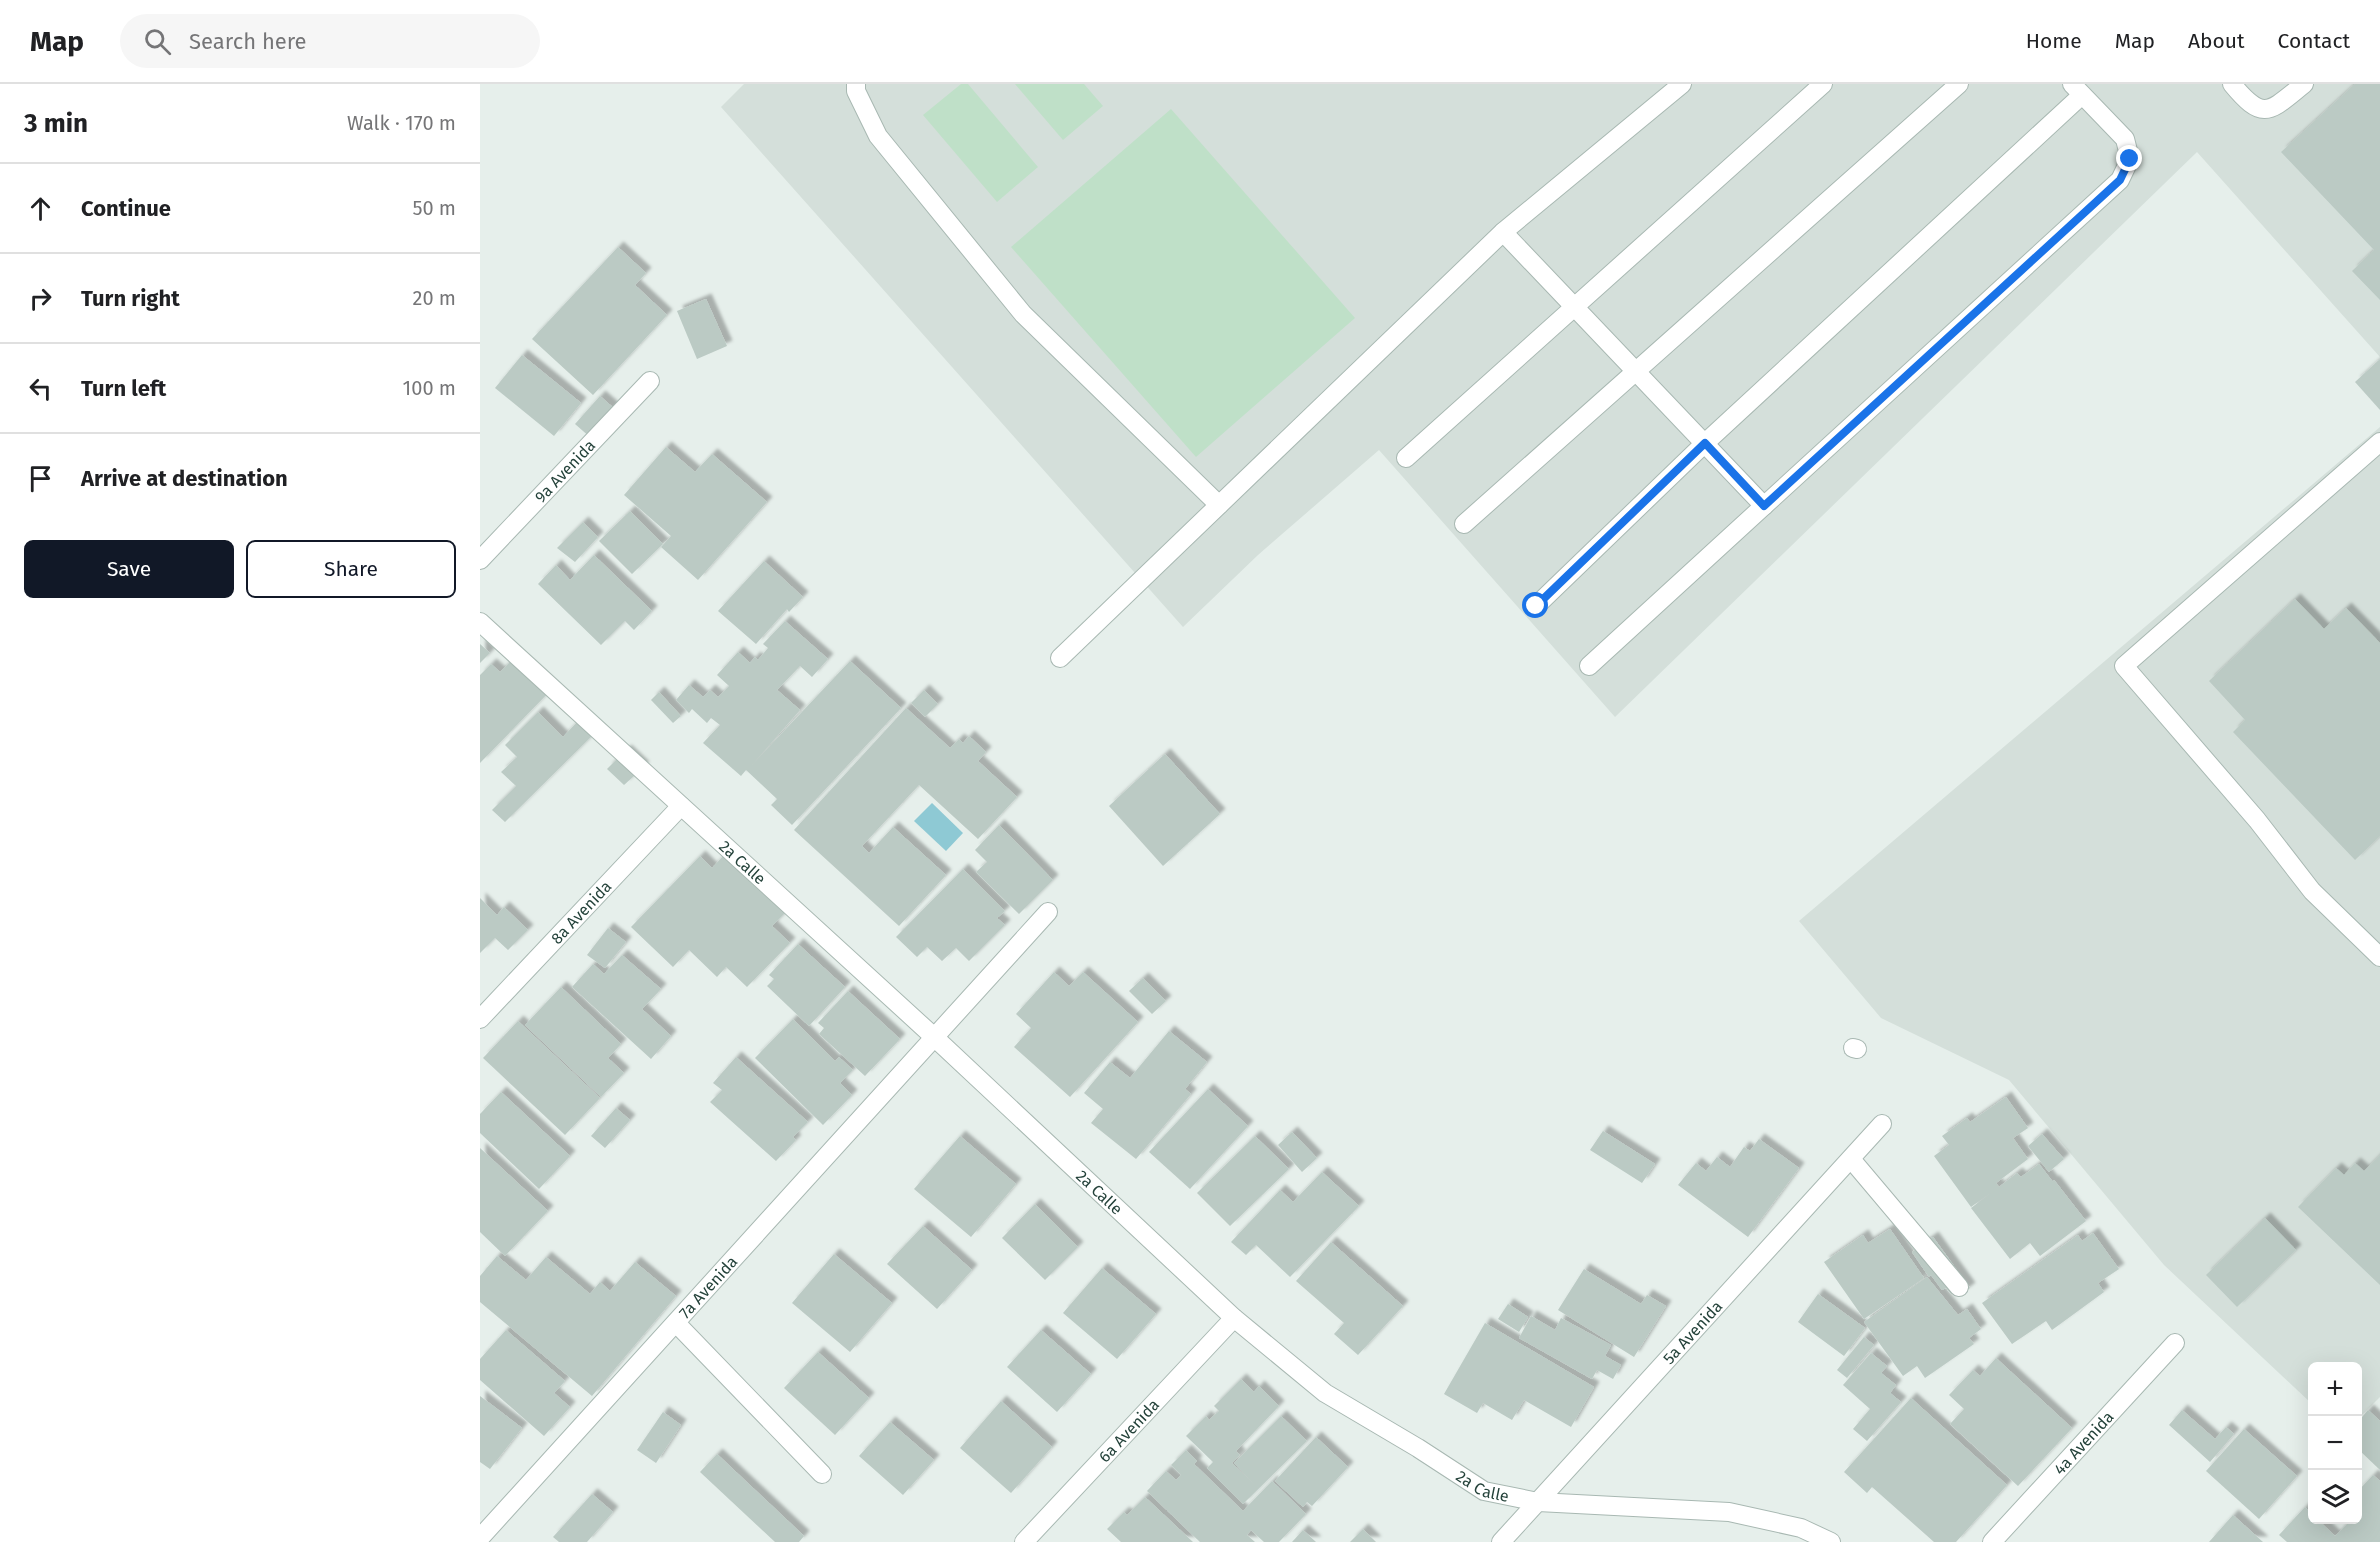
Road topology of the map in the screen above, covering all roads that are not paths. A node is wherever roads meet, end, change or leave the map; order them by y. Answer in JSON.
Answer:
{"nodes":[{"id":1,"x":856,"y":84,"type":"edge"},
{"id":2,"x":1682,"y":84,"type":"edge"},
{"id":3,"x":1823,"y":84,"type":"edge"},
{"id":4,"x":1959,"y":84,"type":"edge"},
{"id":5,"x":2232,"y":84,"type":"edge"},
{"id":6,"x":2304,"y":84,"type":"edge"},
{"id":7,"x":2077,"y":90,"type":"edge"},
{"id":8,"x":1503,"y":232,"type":"junction"},
{"id":9,"x":1575,"y":307,"type":"junction"},
{"id":10,"x":1637,"y":371,"type":"junction"},
{"id":11,"x":650,"y":381,"type":"dead end"},
{"id":12,"x":2380,"y":442,"type":"edge"},
{"id":13,"x":1705,"y":443,"type":"junction"},
{"id":14,"x":1406,"y":458,"type":"dead end"},
{"id":15,"x":1219,"y":505,"type":"junction"},
{"id":16,"x":1764,"y":506,"type":"junction"},
{"id":17,"x":1464,"y":524,"type":"dead end"},
{"id":18,"x":480,"y":560,"type":"edge"},
{"id":19,"x":1536,"y":606,"type":"dead end"},
{"id":20,"x":480,"y":622,"type":"edge"},
{"id":21,"x":1060,"y":658,"type":"dead end"},
{"id":22,"x":1589,"y":666,"type":"dead end"},
{"id":23,"x":681,"y":806,"type":"junction"},
{"id":24,"x":1048,"y":912,"type":"dead end"},
{"id":25,"x":2380,"y":957,"type":"edge"},
{"id":26,"x":480,"y":1019,"type":"edge"},
{"id":27,"x":933,"y":1036,"type":"junction"},
{"id":28,"x":1882,"y":1124,"type":"dead end"},
{"id":29,"x":1851,"y":1159,"type":"junction"},
{"id":30,"x":1959,"y":1287,"type":"dead end"},
{"id":31,"x":1234,"y":1318,"type":"junction"},
{"id":32,"x":676,"y":1323,"type":"junction"},
{"id":33,"x":2175,"y":1343,"type":"dead end"},
{"id":34,"x":822,"y":1474,"type":"dead end"},
{"id":35,"x":1538,"y":1502,"type":"junction"},
{"id":36,"x":480,"y":1538,"type":"edge"},
{"id":37,"x":1024,"y":1542,"type":"edge"},
{"id":38,"x":1501,"y":1542,"type":"edge"},
{"id":39,"x":1831,"y":1542,"type":"edge"},
{"id":40,"x":1992,"y":1542,"type":"edge"}],
"edges":[{"from":1,"to":15,"type":"street"},
{"from":2,"to":8,"type":"street"},
{"from":3,"to":9,"type":"street"},
{"from":4,"to":10,"type":"street"},
{"from":5,"to":6,"type":"street"},
{"from":7,"to":13,"type":"street"},
{"from":7,"to":16,"type":"street"},
{"from":8,"to":9,"type":"street"},
{"from":8,"to":15,"type":"street"},
{"from":9,"to":10,"type":"street"},
{"from":9,"to":14,"type":"street"},
{"from":10,"to":13,"type":"street"},
{"from":10,"to":17,"type":"street"},
{"from":11,"to":18,"type":"street","name":"9a Avenida"},
{"from":12,"to":25,"type":"street"},
{"from":13,"to":16,"type":"street"},
{"from":13,"to":19,"type":"street"},
{"from":15,"to":21,"type":"street"},
{"from":16,"to":22,"type":"street"},
{"from":20,"to":23,"type":"street","name":"2a Calle"},
{"from":23,"to":26,"type":"street","name":"8a Avenida"},
{"from":23,"to":27,"type":"street","name":"2a Calle"},
{"from":24,"to":27,"type":"street","name":"7a Avenida"},
{"from":27,"to":31,"type":"street","name":"2a Calle"},
{"from":27,"to":32,"type":"street","name":"7a Avenida"},
{"from":28,"to":29,"type":"street","name":"5a Avenida"},
{"from":29,"to":30,"type":"street"},
{"from":29,"to":35,"type":"street","name":"5a Avenida"},
{"from":31,"to":35,"type":"street","name":"2a Calle"},
{"from":31,"to":37,"type":"street","name":"6a Avenida"},
{"from":32,"to":34,"type":"street"},
{"from":32,"to":36,"type":"street","name":"7a Avenida"},
{"from":33,"to":40,"type":"street","name":"4a Avenida"},
{"from":35,"to":38,"type":"street","name":"5a Avenida"},
{"from":35,"to":39,"type":"street","name":"2a Calle"}]}
